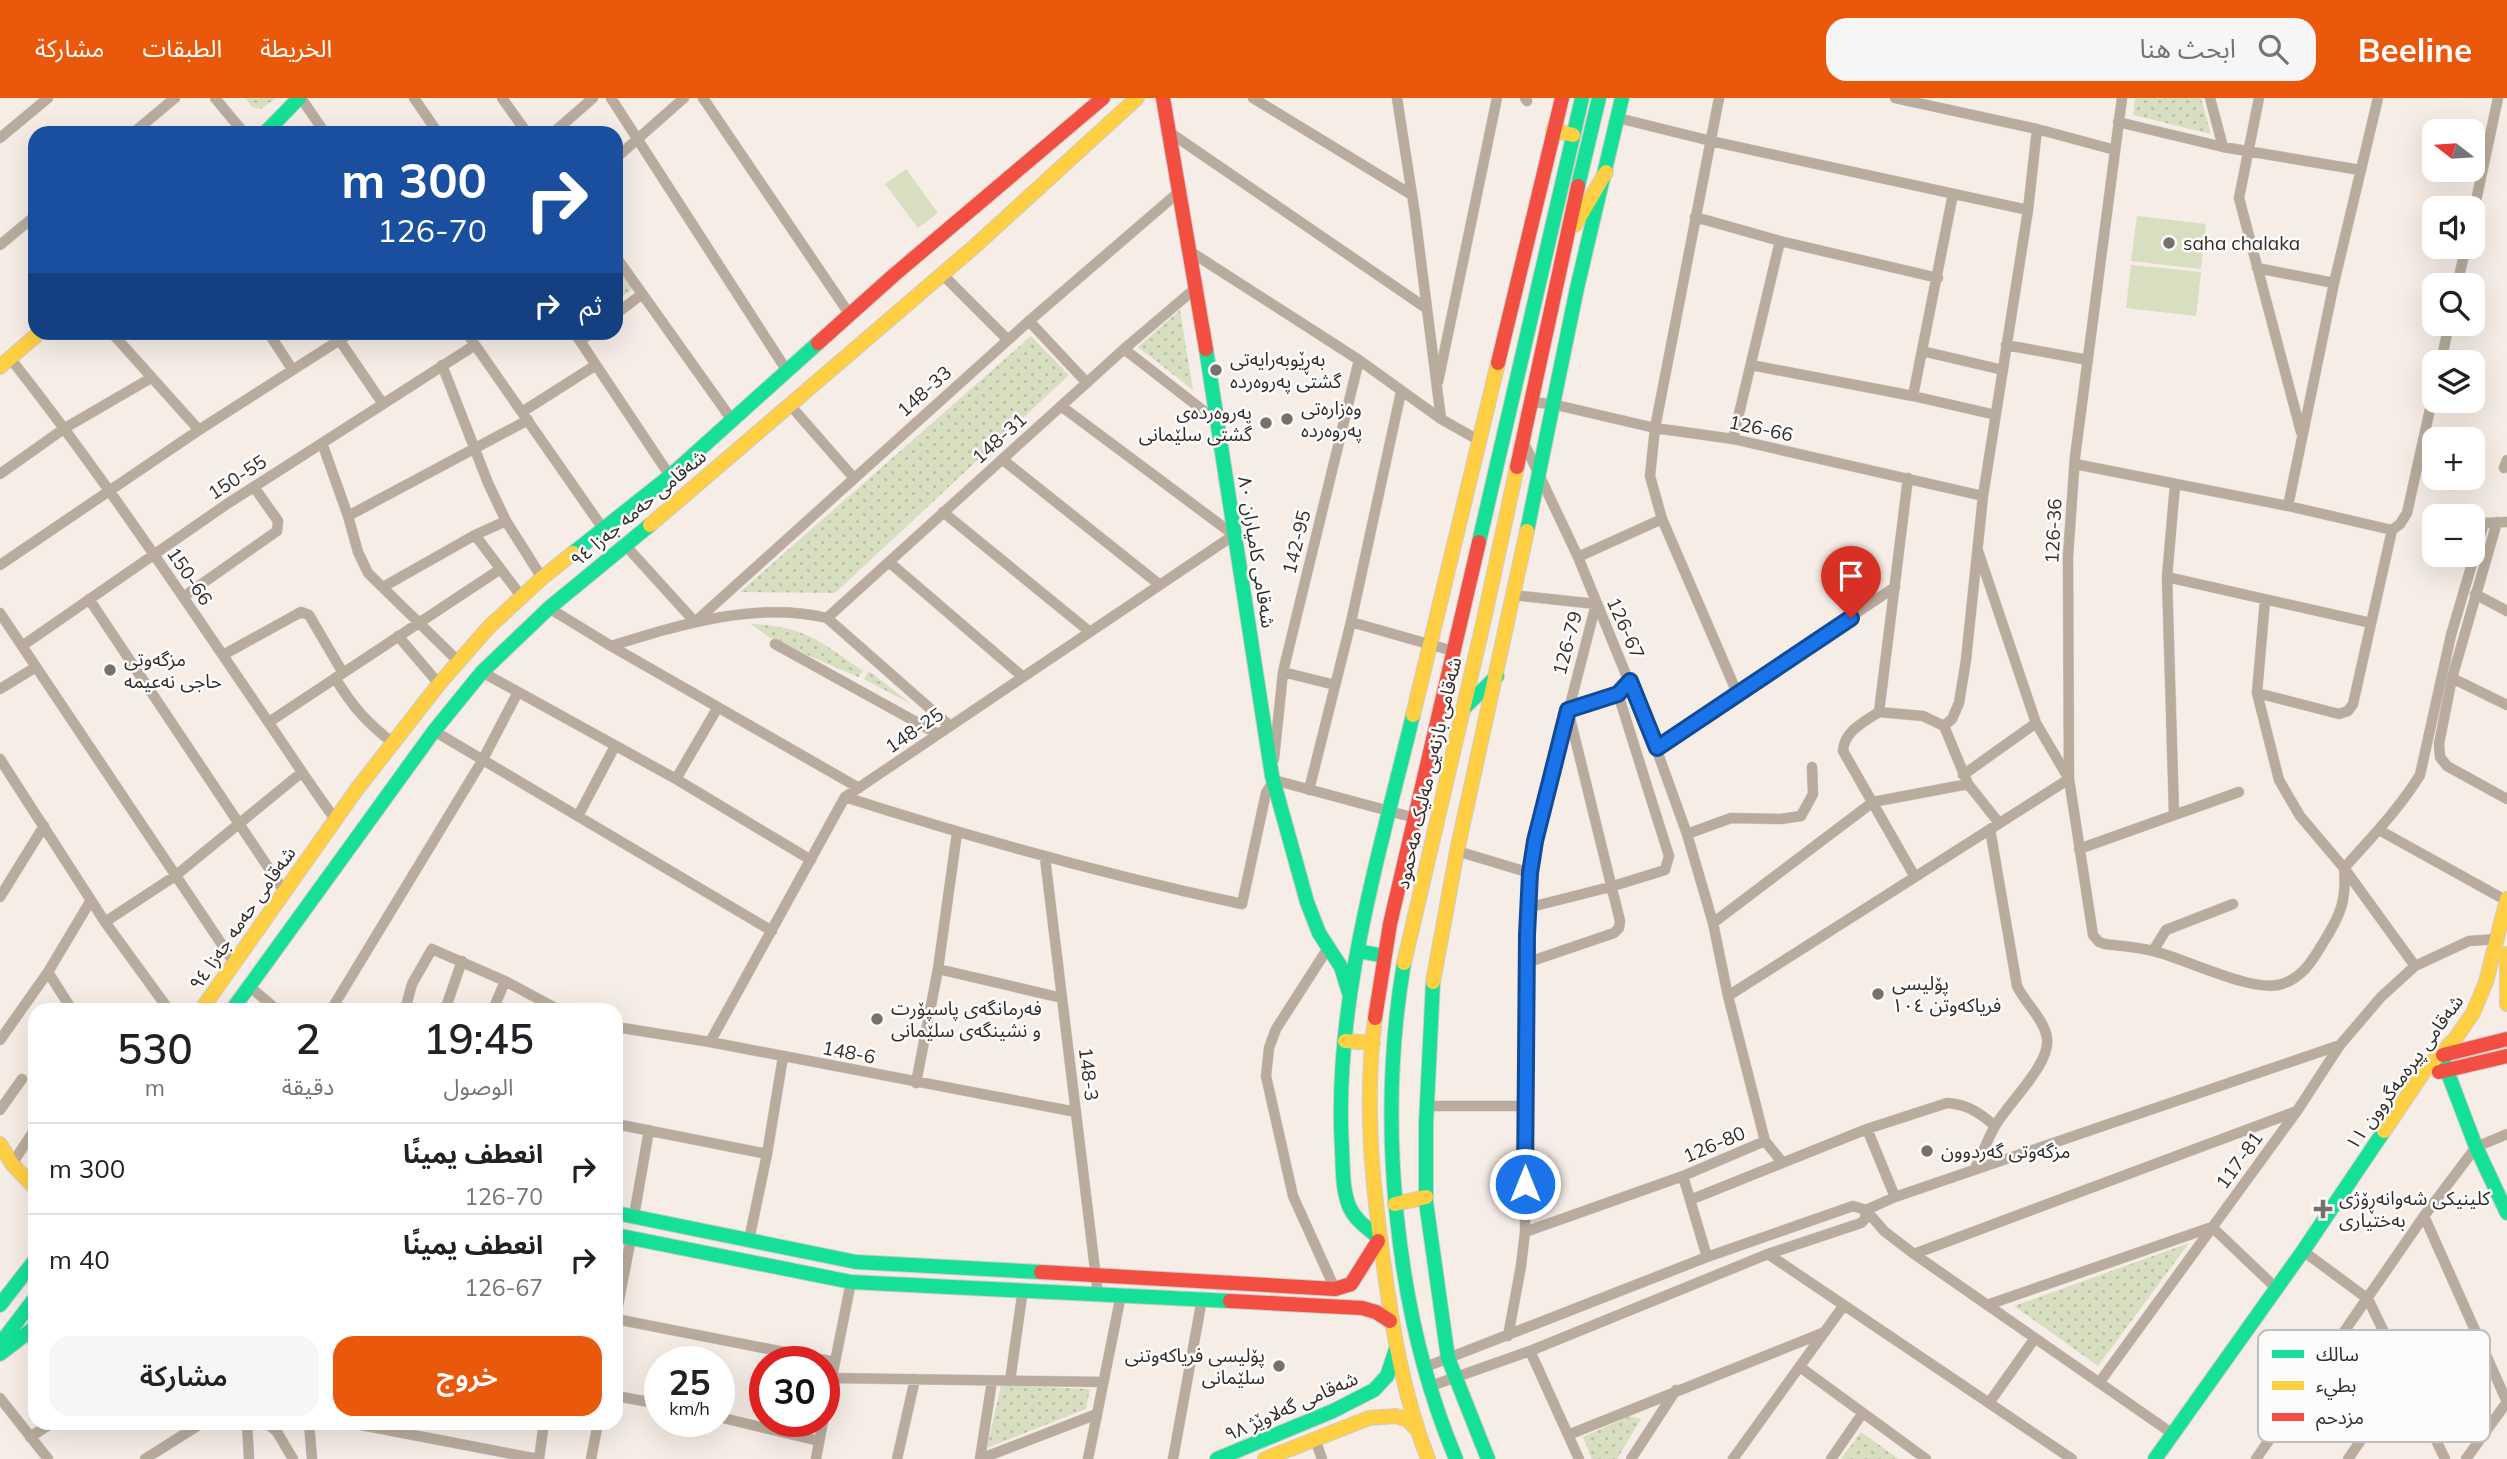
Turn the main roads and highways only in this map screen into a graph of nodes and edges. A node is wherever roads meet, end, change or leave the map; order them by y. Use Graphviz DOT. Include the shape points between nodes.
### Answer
graph roads {
  1 [pos="300,98"];
  2 [pos="1103,98"];
  3 [pos="1137,98"];
  4 [pos="1163,98"];
  5 [pos="1562,98"];
  6 [pos="1582,98"];
  7 [pos="1599,98"];
  8 [pos="1622,98"];
  9 [pos="272,126"];
  10 [pos="1553,130"];
  11 [pos="1573,135"];
  12 [pos="1606,172"];
  13 [pos="1564,243"];
  14 [pos="31,340"];
  15 [pos="5,363"];
  16 [pos="489,628"];
  17 [pos="506,647"];
  18 [pos="1497,676"];
  19 [pos="1464,708"];
  20 [pos="2507,901"];
  21 [pos="1406,950"];
  22 [pos="1358,951"];
  23 [pos="1385,951"];
  24 [pos="2507,954"];
  25 [pos="1380,977"];
  26 [pos="1400,981"];
  27 [pos="2507,999"];
  28 [pos="1350,1000"];
  29 [pos="206,1003"];
  30 [pos="236,1003"];
  31 [pos="2507,1039"];
  32 [pos="1345,1041"];
  33 [pos="1373,1043"];
  34 [pos="2441,1055"];
  35 [pos="2507,1056"];
  36 [pos="2446,1071"];
  37 [pos="2423,1073"];
  38 [pos="0,1144"];
  39 [pos="7,1164"];
  40 [pos="28,1182"];
  41 [pos="1426,1197"];
  42 [pos="1395,1204"];
  43 [pos="2507,1212"];
  44 [pos="623,1214"];
  45 [pos="623,1236"];
  46 [pos="1378,1239"];
  47 [pos="28,1269"];
  48 [pos="0,1305"];
  49 [pos="28,1307"];
  50 [pos="1390,1321"];
  51 [pos="28,1332"];
  52 [pos="0,1343"];
  53 [pos="1396,1348"];
  54 [pos="0,1354"];
  55 [pos="1417,1430"];
  56 [pos="1424,1456"];
  57 [pos="1217,1459"];
  58 [pos="1265,1459"];
  59 [pos="1456,1459"];
  60 [pos="1488,1459"];
  61 [pos="2155,1459"];
  1 -- 9 [label="main road"];
  2 -- 16 [label="main road, شەقامی حەمە جەزا ٩٤"];
  3 -- 17 [label="main road, شەقامی حەمە جەزا ٩٤" via="942,274"];
  4 -- 28 [label="main road, شەقامی کامیاران ٨٠" via="1273,778 1307,902 1345,977"];
  5 -- 10 [label="main road"];
  6 -- 11 [label="main road, شەقامی بازنەیی مەلیک مەحمود"];
  7 -- 13 [label="main road, شەقامی بازنەیی مەلیک مەحمود"];
  8 -- 12 [label="main road"];
  10 -- 11 [label="main road"];
  10 -- 22 [label="main road"];
  11 -- 23 [label="main road, شەقامی بازنەیی مەلیک مەحمود"];
  12 -- 13 [label="main road"];
  12 -- 18 [label="main road" via="1577,288"];
  13 -- 19 [label="main road, شەقامی بازنەیی مەلیک مەحمود"];
  14 -- 15 [label="main road"];
  16 -- 17 [label="main road"];
  16 -- 29 [label="main road, شەقامی حەمە جەزا ٩٤" via="439,684 335,819"];
  17 -- 30 [label="main road, شەقامی حەمە جەزا ٩٤" via="434,731"];
  18 -- 19 [label="main road"];
  18 -- 41 [label="main road" via="1434,974"];
  19 -- 21 [label="main road, شەقامی بازنەیی مەلیک مەحمود"];
  20 -- 34 [label="main road, شەقامی پیرەمەگروون ١١" via="2474,1012"];
  21 -- 23 [label="main road"];
  21 -- 26 [label="main road, شەقامی بازنەیی مەلیک مەحمود"];
  22 -- 23 [label="main road"];
  22 -- 28 [label="main road"];
  23 -- 25 [label="main road, شەقامی بازنەیی مەلیک مەحمود"];
  24 -- 27 [label="main road"];
  25 -- 26 [label="main road"];
  25 -- 33 [label="main road, شەقامی بازنەیی مەلیک مەحمود"];
  26 -- 42 [label="main road, شەقامی بازنەیی مەلیک مەحمود" via="1390,1094"];
  28 -- 32 [label="main road"];
  31 -- 34 [label="main road"];
  32 -- 33 [label="main road"];
  32 -- 46 [label="main road" via="1339,1105 1344,1189 1350,1208"];
  33 -- 46 [label="main road, شەقامی بازنەیی مەلیک مەحمود" via="1369,1134"];
  34 -- 36 [label="main road"];
  34 -- 37 [label="main road, شەقامی پیرەمەگروون ١١"];
  35 -- 36 [label="main road"];
  36 -- 37 [label="main road"];
  36 -- 43 [label="main road"];
  37 -- 61 [label="main road, شەقامی پیرەمەگروون ١١"];
  38 -- 39 [label="main road"];
  39 -- 40 [label="main road"];
  41 -- 42 [label="main road"];
  41 -- 60 [label="main road" via="1448,1358"];
  42 -- 59 [label="main road, شەقامی بازنەیی مەلیک مەحمود" via="1423,1368"];
  44 -- 46 [label="main road" via="856,1262 1335,1289 1351,1284"];
  45 -- 50 [label="main road" via="851,1282 1362,1308"];
  46 -- 50 [label="main road, شەقامی بازنەیی مەلیک مەحمود"];
  47 -- 48 [label="main road"];
  49 -- 52 [label="main road"];
  50 -- 53 [label="main road, شەقامی بازنەیی مەلیک مەحمود"];
  51 -- 54 [label="main road"];
  53 -- 55 [label="main road, شەقامی بازنەیی مەلیک مەحمود"];
  53 -- 57 [label="main road, شەقامی گەلاوێژ ٩٨" via="1387,1376 1374,1390"];
  55 -- 56 [label="main road, شەقامی بازنەیی مەلیک مەحمود"];
  55 -- 58 [label="main road, شەقامی گەلاوێژ ٩٨" via="1403,1418 1382,1416"];
}
